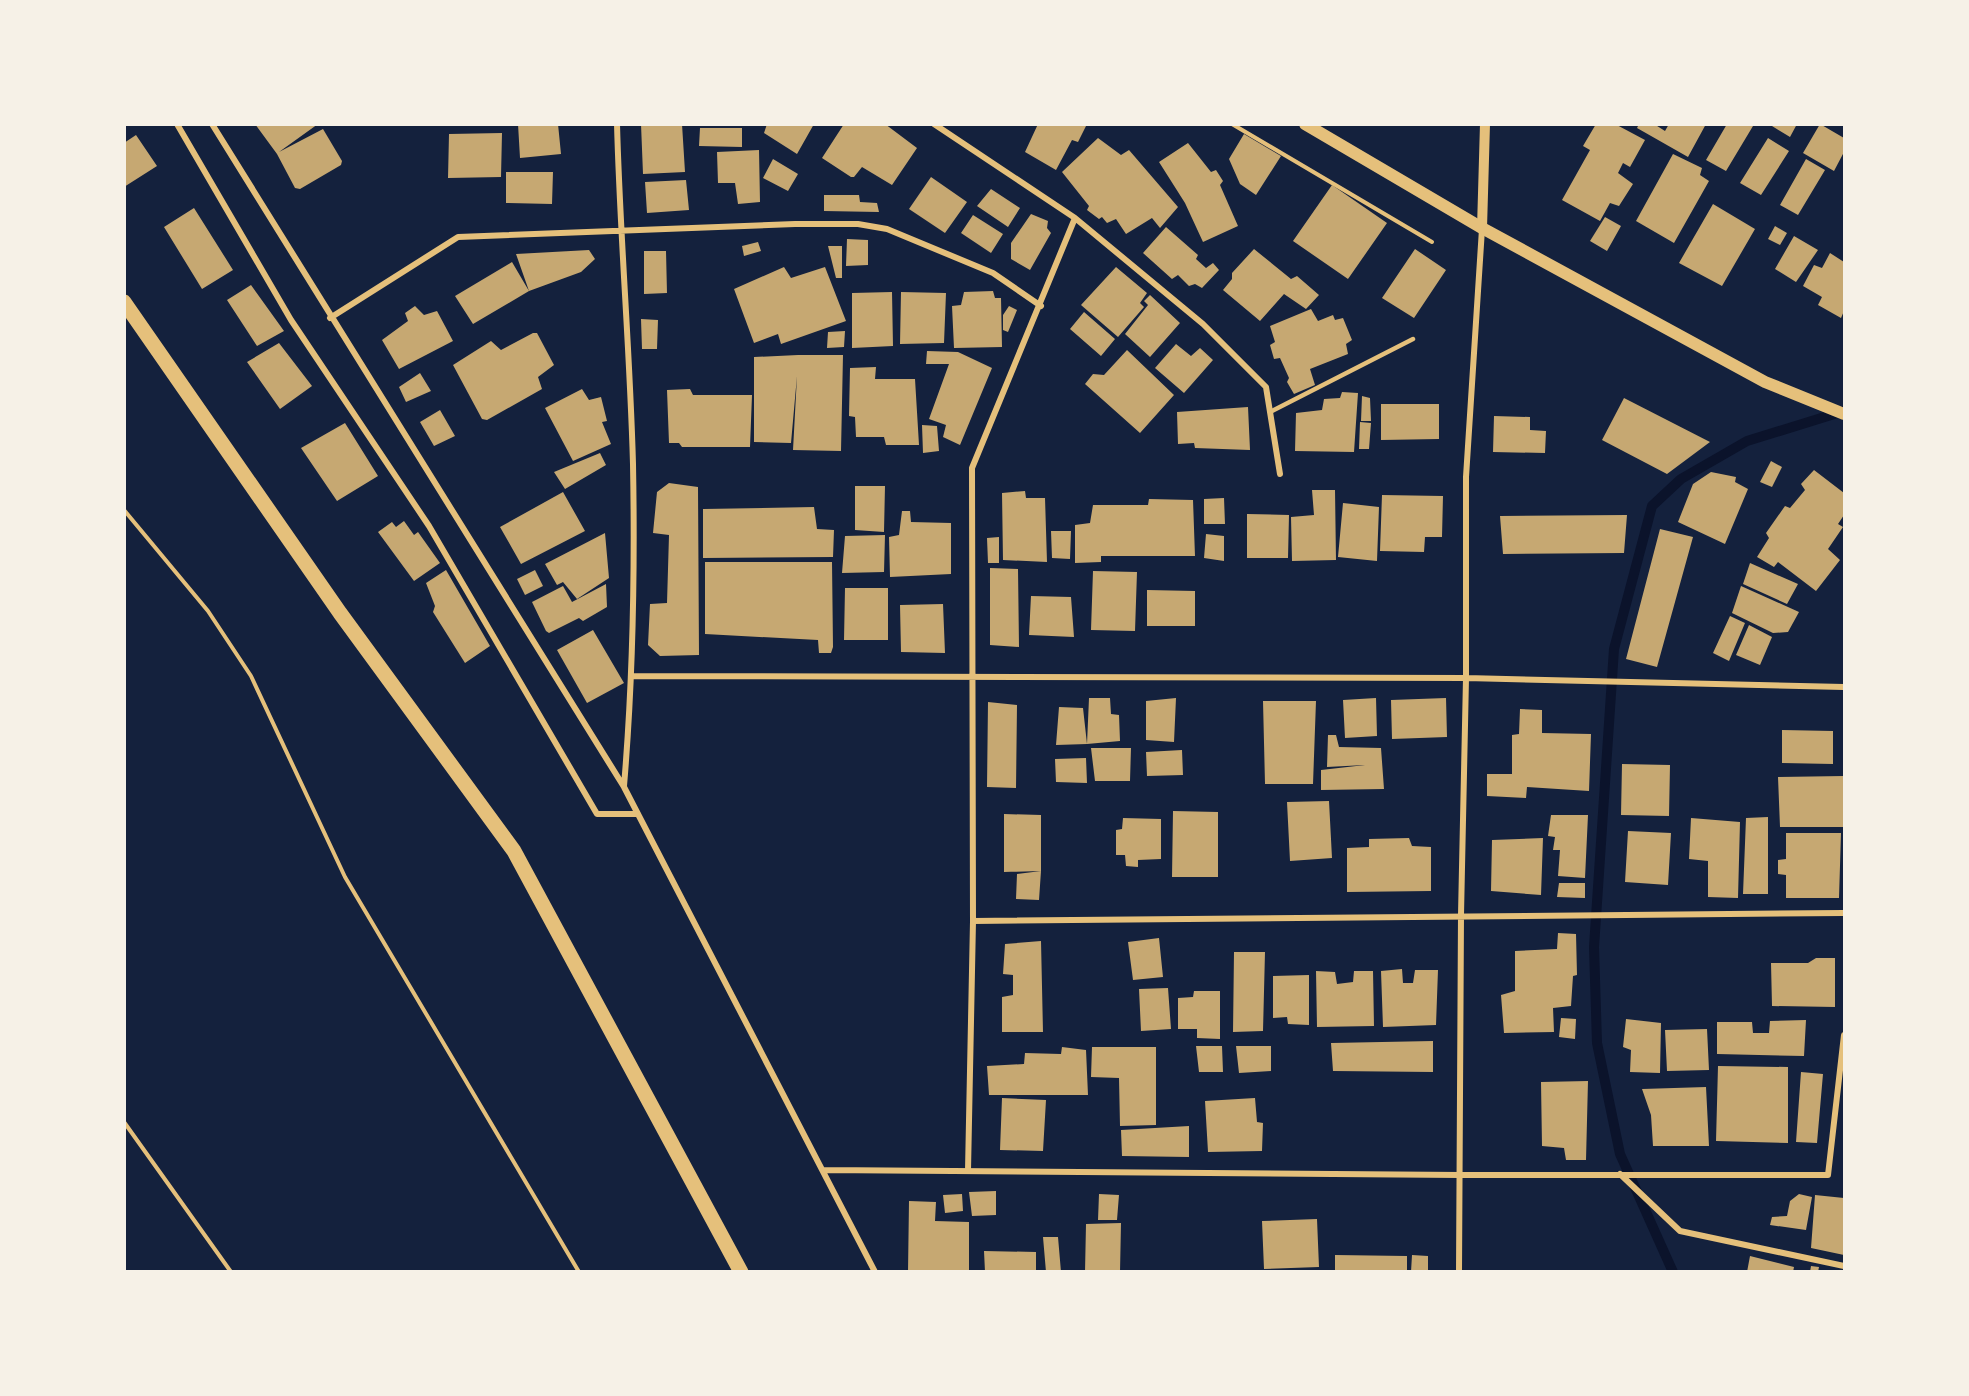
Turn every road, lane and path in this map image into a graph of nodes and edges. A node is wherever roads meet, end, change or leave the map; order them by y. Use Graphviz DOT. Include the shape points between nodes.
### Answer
graph roads {
  1 [pos="177,124"];
  2 [pos="212,124"];
  3 [pos="617,124"];
  4 [pos="934,124"];
  5 [pos="1232,124"];
  6 [pos="1305,124"];
  7 [pos="1485,124"];
  8 [pos="1075,218"];
  9 [pos="1482,228"];
  10 [pos="620,233"];
  11 [pos="1432,242"];
  12 [pos="124,303"];
  13 [pos="1041,306"];
  14 [pos="330,318"];
  15 [pos="1413,339"];
  16 [pos="1270,412"];
  17 [pos="1845,414"];
  18 [pos="1280,474"];
  19 [pos="124,510"];
  20 [pos="633,676"];
  21 [pos="972,678"];
  22 [pos="1466,678"];
  23 [pos="1845,687"];
  24 [pos="624,787"];
  25 [pos="638,814"];
  26 [pos="1845,913"];
  27 [pos="1461,915"];
  28 [pos="973,921"];
  29 [pos="1845,1035"];
  30 [pos="124,1122"];
  31 [pos="823,1170"];
  32 [pos="969,1171"];
  33 [pos="1620,1173"];
  34 [pos="1460,1175"];
  35 [pos="1845,1266"];
  36 [pos="231,1272"];
  37 [pos="579,1272"];
  38 [pos="741,1272"];
  39 [pos="875,1272"];
  40 [pos="1458,1272"];
  1 -- 25 [label="street" via="291,320 429,526 597,814"];
  2 -- 14 [label="street"];
  3 -- 10 [label="street"];
  4 -- 8 [label="street"];
  5 -- 11 [label="path"];
  6 -- 9 [label="main road"];
  7 -- 9 [label="street"];
  8 -- 13 [label="street"];
  8 -- 16 [label="street" via="1203,324 1266,387"];
  9 -- 17 [label="main road" via="1765,381"];
  9 -- 22 [label="street" via="1466,477"];
  10 -- 13 [label="street" via="858,224 887,229 993,273"];
  10 -- 14 [label="street" via="458,237"];
  10 -- 20 [label="street" via="633,464"];
  12 -- 38 [label="main road" via="340,613 514,851"];
  13 -- 21 [label="street" via="972,468"];
  14 -- 24 [label="street"];
  15 -- 16 [label="lane"];
  16 -- 18 [label="street"];
  19 -- 37 [label="path" via="208,611 251,676 345,877"];
  20 -- 21 [label="street"];
  20 -- 24 [label="street"];
  21 -- 22 [label="street"];
  21 -- 28 [label="street"];
  22 -- 23 [label="street"];
  22 -- 27 [label="street"];
  24 -- 25 [label="street"];
  25 -- 31 [label="street"];
  26 -- 27 [label="street"];
  27 -- 28 [label="street"];
  27 -- 34 [label="street"];
  28 -- 32 [label="street"];
  29 -- 33 [label="street" via="1828,1175"];
  30 -- 36 [label="path"];
  31 -- 32 [label="street"];
  31 -- 39 [label="street"];
  32 -- 34 [label="street"];
  33 -- 34 [label="street"];
  33 -- 35 [label="street" via="1680,1231"];
  34 -- 40 [label="street"];
}
